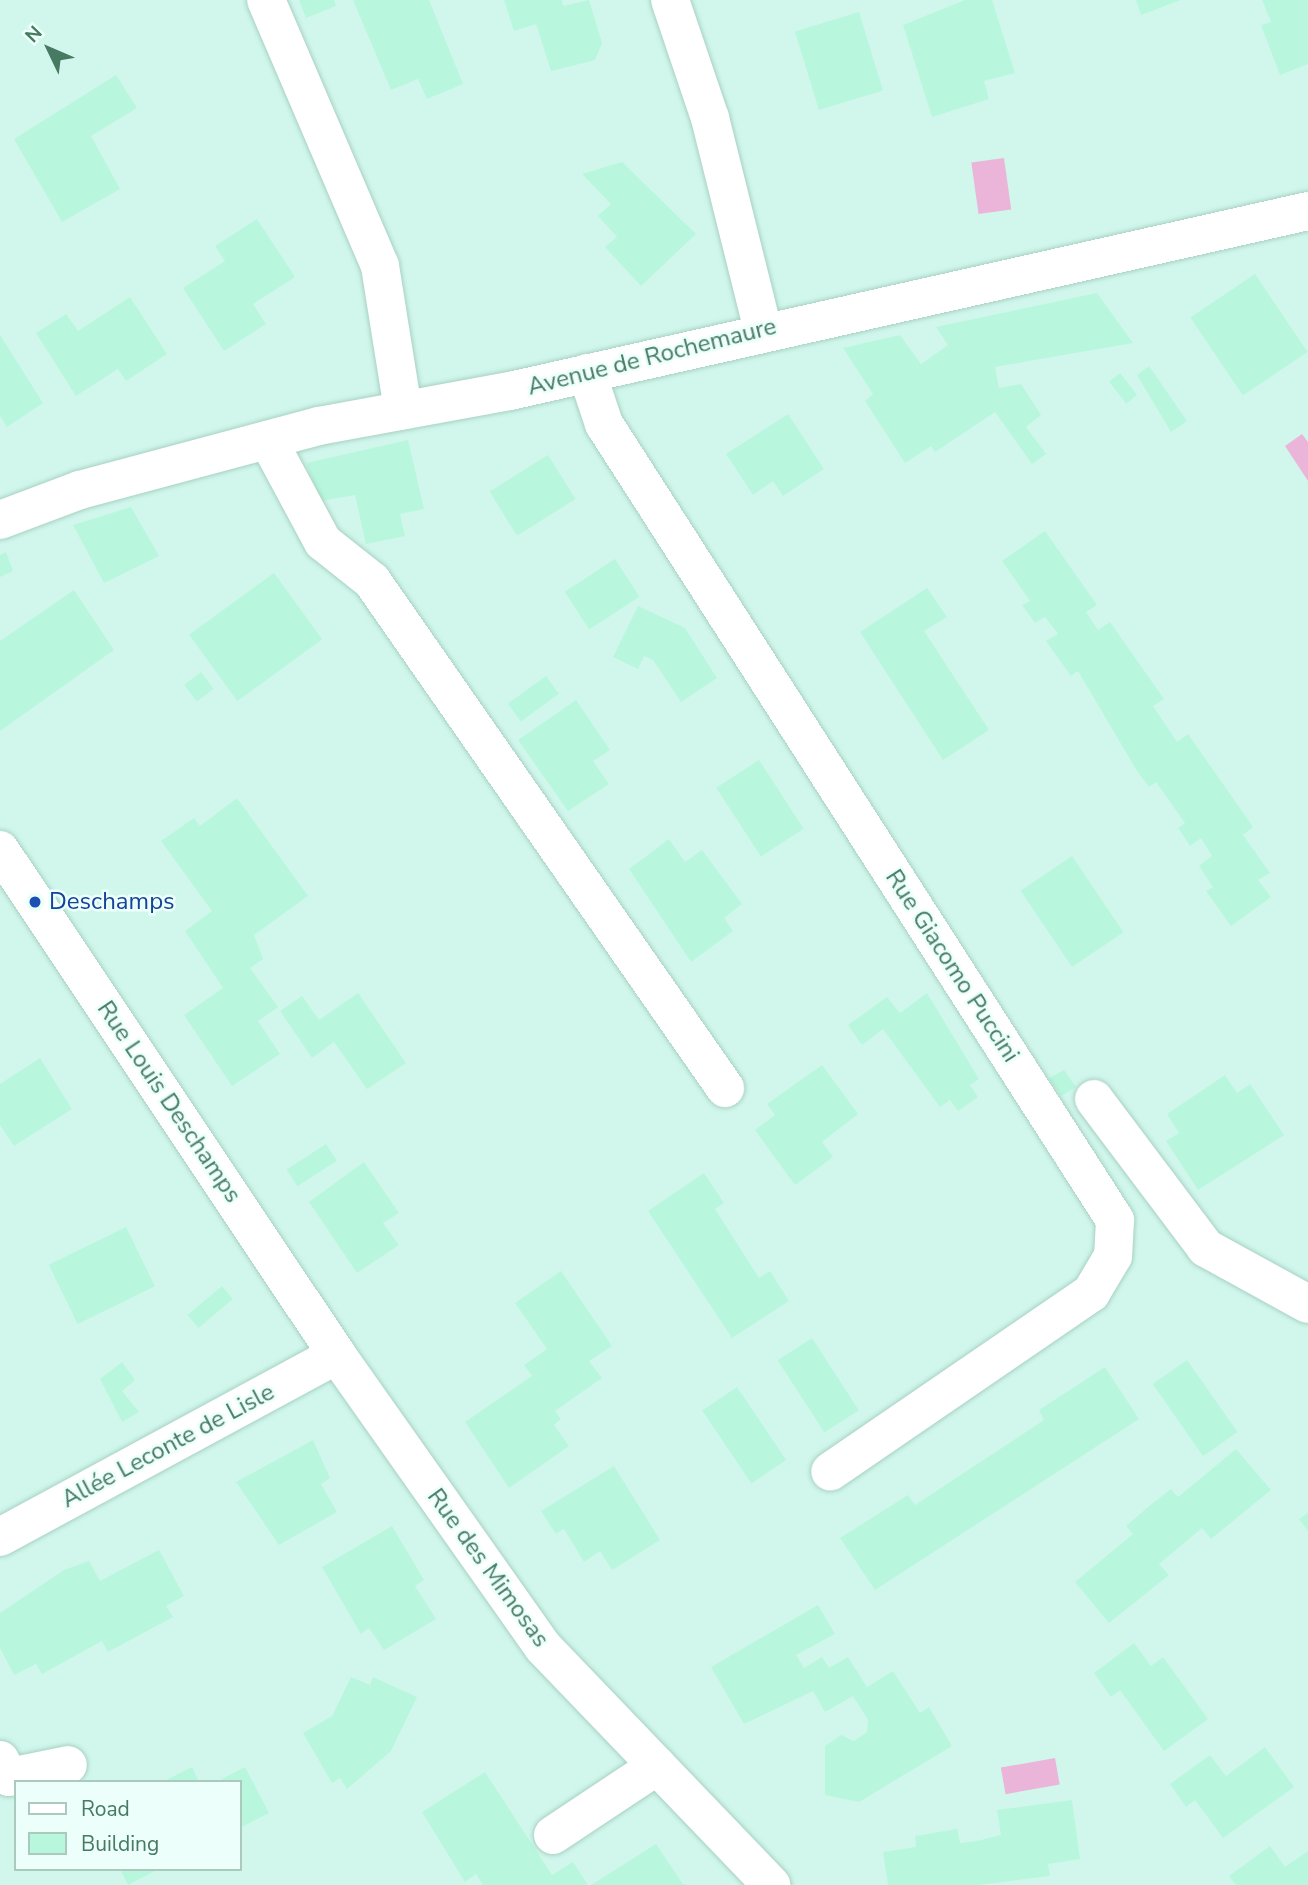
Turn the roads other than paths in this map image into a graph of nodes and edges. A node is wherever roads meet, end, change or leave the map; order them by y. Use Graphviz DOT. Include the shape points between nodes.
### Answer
graph roads {
  1 [pos="266,0"];
  2 [pos="670,0"];
  3 [pos="1308,211"];
  4 [pos="763,330"];
  5 [pos="587,373"];
  6 [pos="403,410"];
  7 [pos="268,440"];
  8 [pos="6,513"];
  9 [pos="0,850"];
  10 [pos="725,1088"];
  11 [pos="1094,1099"];
  12 [pos="1308,1304"];
  13 [pos="337,1355"];
  14 [pos="830,1472"];
  15 [pos="0,1537"];
  16 [pos="0,1760"];
  17 [pos="68,1765"];
  18 [pos="657,1766"];
  19 [pos="553,1835"];
  20 [pos="771,1885"];
  1 -- 6 [label="street" via="380,266"];
  2 -- 4 [label="street" via="710,118"];
  3 -- 4 [label="street, Avenue de Rochemaure"];
  4 -- 5 [label="street, Avenue de Rochemaure"];
  5 -- 6 [label="street, Avenue de Rochemaure"];
  5 -- 14 [label="street, Rue Giacomo Puccini" via="604,424 1115,1220 1113,1256 1091,1293"];
  6 -- 7 [label="street, Avenue de Rochemaure"];
  7 -- 8 [label="street, Avenue de Rochemaure"];
  7 -- 10 [label="street" via="323,542 372,581"];
  9 -- 13 [label="street, Rue Louis Deschamps"];
  11 -- 12 [label="street" via="1206,1248"];
  13 -- 15 [label="street, Allée Leconte de Lisle"];
  13 -- 18 [label="street, Rue des Mimosas" via="543,1647"];
  16 -- 17 [label="street" via="9,1777"];
  18 -- 19 [label="street"];
  18 -- 20 [label="street, Rue des Mimosas"];
}
